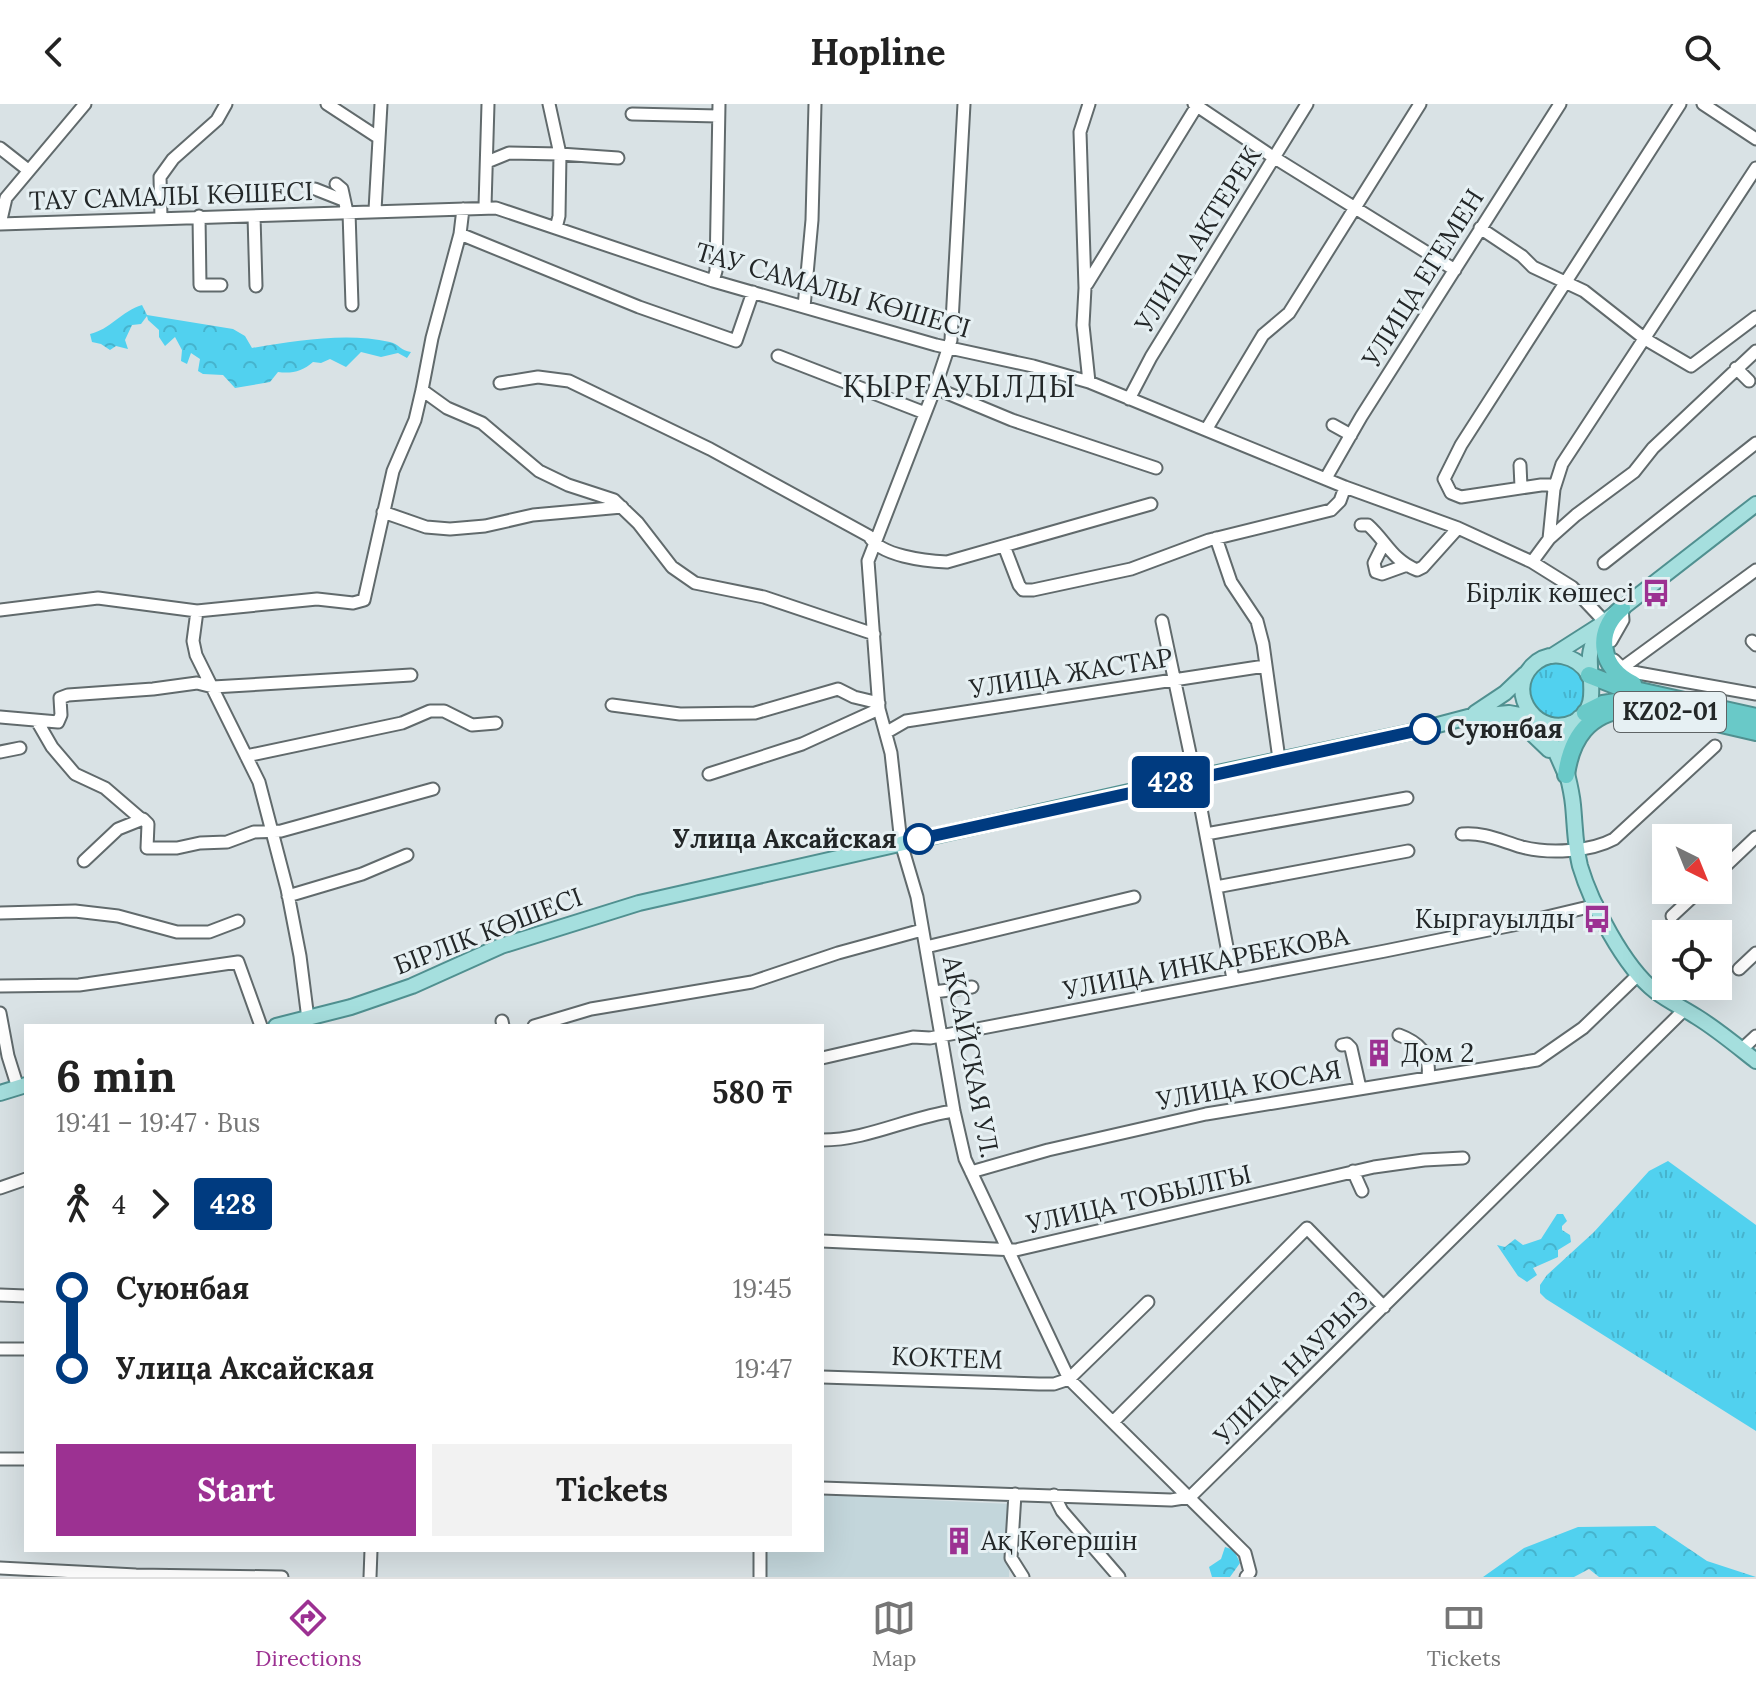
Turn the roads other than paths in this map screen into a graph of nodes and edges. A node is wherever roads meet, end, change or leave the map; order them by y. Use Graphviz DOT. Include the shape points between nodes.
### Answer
graph roads {
  1 [pos="226,104"];
  2 [pos="327,104"];
  3 [pos="381,104"];
  4 [pos="488,104"];
  5 [pos="549,104"];
  6 [pos="815,104"];
  7 [pos="964,104"];
  8 [pos="1307,104"];
  9 [pos="1420,104"];
  10 [pos="1560,104"];
  11 [pos="1680,104"];
  12 [pos="1703,104"];
  13 [pos="83,105"];
  14 [pos="1196,105"];
  15 [pos="1084,106"];
  16 [pos="718,110"];
  17 [pos="632,114"];
  18 [pos="379,138"];
  19 [pos="1756,139"];
  20 [pos="0,148"];
  21 [pos="560,154"];
  22 [pos="1274,157"];
  23 [pos="618,158"];
  24 [pos="487,162"];
  25 [pos="1756,168"];
  26 [pos="28,170"];
  27 [pos="336,184"];
  28 [pos="315,189"];
  29 [pos="485,206"];
  30 [pos="346,208"];
  31 [pos="1356,208"];
  32 [pos="463,209"];
  33 [pos="375,210"];
  34 [pos="199,216"];
  35 [pos="254,216"];
  36 [pos="161,218"];
  37 [pos="0,224"];
  38 [pos="556,228"];
  39 [pos="1480,228"];
  40 [pos="460,234"];
  41 [pos="1455,270"];
  42 [pos="713,281"];
  43 [pos="1568,283"];
  44 [pos="221,285"];
  45 [pos="256,286"];
  46 [pos="1085,288"];
  47 [pos="753,292"];
  48 [pos="352,305"];
  49 [pos="804,307"];
  50 [pos="1756,317"];
  51 [pos="1645,339"];
  52 [pos="949,347"];
  53 [pos="1756,351"];
  54 [pos="778,356"];
  55 [pos="1736,368"];
  56 [pos="1749,381"];
  57 [pos="1089,382"];
  58 [pos="500,383"];
  59 [pos="935,388"];
  60 [pos="422,390"];
  61 [pos="1129,399"];
  62 [pos="925,413"];
  63 [pos="1333,425"];
  64 [pos="1206,430"];
  65 [pos="1351,435"];
  66 [pos="1756,443"];
  67 [pos="1520,465"];
  68 [pos="1156,468"];
  69 [pos="1326,478"];
  70 [pos="1345,487"];
  71 [pos="1521,487"];
  72 [pos="1554,489"];
  73 [pos="1151,504"];
  74 [pos="1756,504"];
  75 [pos="622,507"];
  76 [pos="383,512"];
  77 [pos="1361,525"];
  78 [pos="1458,528"];
  79 [pos="1216,538"];
  80 [pos="1549,539"];
  81 [pos="873,544"];
  82 [pos="1383,545"];
  83 [pos="1004,546"];
  84 [pos="1532,562"];
  85 [pos="1604,563"];
  86 [pos="1407,565"];
  87 [pos="1756,570"];
  88 [pos="1622,608"];
  89 [pos="0,610"];
  90 [pos="197,611"];
  91 [pos="1162,621"];
  92 [pos="1598,626"];
  93 [pos="874,634"];
  94 [pos="1552,656"];
  95 [pos="1265,666"];
  96 [pos="1622,668"];
  97 [pos="1529,670"];
  98 [pos="411,675"];
  99 [pos="1589,675"];
  100 [pos="1174,679"];
  101 [pos="213,687"];
  102 [pos="1645,691"];
  103 [pos="1756,694"];
  104 [pos="612,705"];
  105 [pos="879,706"];
  106 [pos="1661,710"];
  107 [pos="1582,715"];
  108 [pos="0,717"];
  109 [pos="1468,717"];
  110 [pos="1756,717"];
  111 [pos="1536,718"];
  112 [pos="37,721"];
  113 [pos="496,723"];
  114 [pos="887,732"];
  115 [pos="1756,732"];
  116 [pos="1715,746"];
  117 [pos="20,748"];
  118 [pos="0,752"];
  119 [pos="246,756"];
  120 [pos="1279,759"];
  121 [pos="709,774"];
  122 [pos="1566,775"];
  123 [pos="1195,777"];
  124 [pos="433,789"];
  125 [pos="1407,798"];
  126 [pos="141,819"];
  127 [pos="271,832"];
  128 [pos="1206,834"];
  129 [pos="1462,834"];
  130 [pos="1756,837"];
  131 [pos="901,843"];
  132 [pos="1577,849"];
  133 [pos="1408,851"];
  134 [pos="407,855"];
  135 [pos="1732,860"];
  136 [pos="84,861"];
  137 [pos="1216,887"];
  138 [pos="288,896"];
  139 [pos="1134,897"];
  140 [pos="1685,904"];
  141 [pos="1597,905"];
  142 [pos="0,913"];
  143 [pos="1672,916"];
  144 [pos="238,921"];
  145 [pos="922,930"];
  146 [pos="926,947"];
  147 [pos="1756,953"];
  148 [pos="1739,969"];
  149 [pos="1638,975"];
  150 [pos="1233,979"];
  151 [pos="0,986"];
  152 [pos="972,987"];
  153 [pos="934,992"];
  154 [pos="1684,1010"];
  155 [pos="0,1013"];
  156 [pos="308,1019"];
  157 [pos="260,1024"];
  158 [pos="285,1024"];
  159 [pos="541,1024"];
  160 [pos="940,1035"];
  161 [pos="1399,1035"];
  162 [pos="1756,1036"];
  163 [pos="1342,1045"];
  164 [pos="1741,1050"];
  165 [pos="824,1058"];
  166 [pos="1756,1061"];
  167 [pos="1428,1076"];
  168 [pos="1382,1077"];
  169 [pos="22,1087"];
  170 [pos="1361,1088"];
  171 [pos="0,1093"];
  172 [pos="954,1111"];
  173 [pos="824,1140"];
  174 [pos="1463,1158"];
  175 [pos="1353,1171"];
  176 [pos="971,1172"];
  177 [pos="24,1180"];
  178 [pos="0,1188"];
  179 [pos="1362,1191"];
  180 [pos="996,1223"];
  181 [pos="824,1241"];
  182 [pos="990,1248"];
  183 [pos="1009,1250"];
  184 [pos="0,1295"];
  185 [pos="24,1296"];
  186 [pos="1148,1302"];
  187 [pos="1384,1307"];
  188 [pos="0,1349"];
  189 [pos="24,1349"];
  190 [pos="824,1377"];
  191 [pos="1069,1379"];
  192 [pos="1113,1422"];
  193 [pos="0,1459"];
  194 [pos="24,1459"];
  195 [pos="824,1488"];
  196 [pos="1015,1494"];
  197 [pos="1054,1495"];
  198 [pos="1190,1497"];
  199 [pos="371,1552"];
  200 [pos="760,1552"];
  201 [pos="0,1568"];
  202 [pos="282,1577"];
  203 [pos="370,1577"];
  204 [pos="760,1577"];
  205 [pos="1022,1577"];
  206 [pos="1119,1577"];
  207 [pos="1246,1577"];
  1 -- 36 [label="street" via="217,120 160,177"];
  2 -- 18 [label="street"];
  3 -- 18 [label="street"];
  4 -- 24 [label="street"];
  5 -- 21 [label="street"];
  6 -- 49 [label="street"];
  7 -- 52 [label="street, АКСАЙСКАЯ УЛ."];
  8 -- 22 [label="street, УЛИЦА АКТЕРЕК"];
  9 -- 31 [label="street"];
  10 -- 39 [label="street, УЛИЦА ЕГЕМЕН"];
  11 -- 43 [label="street"];
  12 -- 19 [label="street"];
  13 -- 26 [label="street"];
  14 -- 22 [label="street"];
  14 -- 46 [label="street"];
  15 -- 46 [label="street" via="1080,132"];
  16 -- 17 [label="street"];
  16 -- 42 [label="street"];
  18 -- 33 [label="street"];
  20 -- 26 [label="street"];
  21 -- 23 [label="street"];
  21 -- 24 [label="street" via="509,153"];
  21 -- 38 [label="street"];
  22 -- 31 [label="street"];
  22 -- 61 [label="street, УЛИЦА АКТЕРЕК"];
  24 -- 29 [label="street"];
  25 -- 51 [label="street"];
  26 -- 37 [label="street" via="6,198"];
  27 -- 30 [label="street"];
  28 -- 30 [label="street"];
  29 -- 32 [label="street, ТАУ САМАЛЫ КӨШЕСІ"];
  29 -- 38 [label="street, ТАУ САМАЛЫ КӨШЕСІ"];
  30 -- 33 [label="street, ТАУ САМАЛЫ КӨШЕСІ"];
  30 -- 35 [label="street, ТАУ САМАЛЫ КӨШЕСІ"];
  30 -- 48 [label="street"];
  31 -- 41 [label="street"];
  31 -- 64 [label="street" via="1289,313 1263,335"];
  32 -- 33 [label="street, ТАУ САМАЛЫ КӨШЕСІ"];
  32 -- 40 [label="street"];
  34 -- 35 [label="street, ТАУ САМАЛЫ КӨШЕСІ"];
  34 -- 36 [label="street, ТАУ САМАЛЫ КӨШЕСІ"];
  34 -- 44 [label="street" via="200,285"];
  35 -- 45 [label="street"];
  36 -- 37 [label="street, ТАУ САМАЛЫ КӨШЕСІ"];
  38 -- 42 [label="street, ТАУ САМАЛЫ КӨШЕСІ"];
  39 -- 41 [label="street, УЛИЦА ЕГЕМЕН"];
  39 -- 43 [label="street" via="1533,267"];
  40 -- 47 [label="street" via="736,341"];
  40 -- 60 [label="street"];
  41 -- 65 [label="street, УЛИЦА ЕГЕМЕН"];
  42 -- 47 [label="street, ТАУ САМАЛЫ КӨШЕСІ"];
  43 -- 51 [label="street"];
  43 -- 71 [label="street" via="1444,479 1461,497"];
  46 -- 57 [label="street"];
  47 -- 49 [label="street, ТАУ САМАЛЫ КӨШЕСІ"];
  49 -- 52 [label="street, ТАУ САМАЛЫ КӨШЕСІ"];
  50 -- 51 [label="street" via="1691,366"];
  51 -- 72 [label="street" via="1562,464"];
  52 -- 57 [label="street, ТАУ САМАЛЫ КӨШЕСІ"];
  52 -- 59 [label="street, АКСАЙСКАЯ УЛ."];
  53 -- 55 [label="street"];
  54 -- 62 [label="street"];
  55 -- 56 [label="street"];
  55 -- 80 [label="street" via="1634,472"];
  57 -- 61 [label="street, ТАУ САМАЛЫ КӨШЕСІ"];
  58 -- 81 [label="street" via="538,377 569,381 710,449 869,536"];
  59 -- 62 [label="street, АКСАЙСКАЯ УЛ."];
  59 -- 68 [label="street"];
  60 -- 75 [label="street" via="482,423 539,471"];
  60 -- 76 [label="street"];
  61 -- 64 [label="street, ТАУ САМАЛЫ КӨШЕСІ"];
  62 -- 81 [label="street, АКСАЙСКАЯ УЛ."];
  63 -- 65 [label="street"];
  64 -- 69 [label="street, ТАУ САМАЛЫ КӨШЕСІ"];
  65 -- 69 [label="street, УЛИЦА ЕГЕМЕН"];
  66 -- 85 [label="street"];
  67 -- 71 [label="street"];
  69 -- 70 [label="street, ТАУ САМАЛЫ КӨШЕСІ"];
  70 -- 78 [label="street, ТАУ САМАЛЫ КӨШЕСІ"];
  70 -- 79 [label="street" via="1331,510"];
  71 -- 72 [label="street"];
  72 -- 80 [label="street"];
  73 -- 83 [label="street"];
  74 -- 88 [label="main road"];
  75 -- 76 [label="street" via="450,529"];
  75 -- 93 [label="street" via="672,567 695,583 764,597"];
  76 -- 90 [label="street" via="364,600 317,599"];
  77 -- 82 [label="street" via="1374,530"];
  78 -- 84 [label="street, ТАУ САМАЛЫ КӨШЕСІ"];
  78 -- 86 [label="street" via="1423,567"];
  79 -- 83 [label="street" via="1131,569 1023,590"];
  79 -- 95 [label="street" via="1231,582 1257,621"];
  80 -- 84 [label="street"];
  81 -- 83 [label="street" via="920,561 947,562"];
  81 -- 93 [label="street, АКСАЙСКАЯ УЛ." via="868,561"];
  82 -- 86 [label="street"];
  82 -- 86 [label="street" via="1374,563 1376,572"];
  84 -- 92 [label="street, ТАУ САМАЛЫ КӨШЕСІ" via="1572,587"];
  87 -- 96 [label="street"];
  88 -- 92 [label="main road"];
  88 -- 96 [label="street" via="1623,620 1609,652"];
  88 -- 102 [label="highway" via="1606,629 1605,654 1619,677"];
  89 -- 90 [label="street" via="98,598"];
  90 -- 101 [label="street" via="194,647"];
  91 -- 100 [label="street"];
  92 -- 94 [label="main road"];
  92 -- 99 [label="main road"];
  93 -- 105 [label="street, АКСАЙСКАЯ УЛ."];
  94 -- 97 [label="main road"];
  94 -- 99 [label="main road" via="1578,662"];
  95 -- 100 [label="street, УЛИЦА ЖАСТАР"];
  95 -- 120 [label="street"];
  96 -- 103 [label="street"];
  97 -- 109 [label="main road"];
  97 -- 111 [label="main road" via="1522,694"];
  98 -- 101 [label="street"];
  99 -- 102 [label="highway, KZ02-01"];
  99 -- 107 [label="main road" via="1592,695"];
  100 -- 114 [label="street, УЛИЦА ЖАСТАР" via="906,721"];
  100 -- 123 [label="street"];
  101 -- 112 [label="street" via="197,683 68,695 60,698 58,722"];
  101 -- 119 [label="street"];
  102 -- 110 [label="highway, KZ02-01"];
  104 -- 105 [label="street" via="680,714 755,713 838,689"];
  105 -- 114 [label="street, АКСАЙСКАЯ УЛ."];
  105 -- 121 [label="street" via="802,744"];
  106 -- 107 [label="highway, KZ02-01" via="1622,701"];
  106 -- 115 [label="highway, KZ02-01"];
  106 -- 122 [label="highway" via="1619,710 1600,717 1572,746"];
  107 -- 111 [label="main road" via="1556,726"];
  107 -- 122 [label="main road" via="1564,745"];
  108 -- 112 [label="street"];
  109 -- 111 [label="main road" via="1509,713"];
  109 -- 120 [label="main road, БІРЛІК КӨШЕСІ"];
  109 -- 122 [label="main road" via="1528,730 1548,747"];
  111 -- 122 [label="main road"];
  112 -- 126 [label="street" via="75,774 105,788"];
  113 -- 119 [label="street" via="472,725 444,711 430,711 402,723"];
  114 -- 131 [label="street, АКСАЙСКАЯ УЛ."];
  116 -- 132 [label="street" via="1614,839 1599,848"];
  117 -- 118 [label="street"];
  119 -- 127 [label="street" via="259,782"];
  120 -- 123 [label="main road, БІРЛІК КӨШЕСІ"];
  122 -- 132 [label="main road"];
  123 -- 128 [label="street"];
  123 -- 131 [label="main road, БІРЛІК КӨШЕСІ"];
  124 -- 127 [label="street"];
  125 -- 128 [label="street"];
  126 -- 127 [label="street" via="148,824 147,848 227,842"];
  126 -- 136 [label="street" via="118,829"];
  127 -- 138 [label="street"];
  128 -- 137 [label="street"];
  129 -- 132 [label="street" via="1478,832 1525,848"];
  130 -- 135 [label="street"];
  131 -- 145 [label="street, АКСАЙСКАЯ УЛ."];
  131 -- 156 [label="main road, БІРЛІК КӨШЕСІ" via="581,919 501,946 412,986"];
  132 -- 141 [label="main road"];
  133 -- 137 [label="street"];
  134 -- 138 [label="street"];
  137 -- 150 [label="street"];
  138 -- 156 [label="street"];
  139 -- 146 [label="street"];
  140 -- 143 [label="street"];
  141 -- 149 [label="main road"];
  141 -- 150 [label="street, УЛИЦА ИНКАРБЕКОВА"];
  142 -- 144 [label="street" via="75,911 177,932 209,932"];
  145 -- 146 [label="street, АКСАЙСКАЯ УЛ."];
  145 -- 159 [label="street" via="752,982 591,1009"];
  146 -- 153 [label="street, АКСАЙСКАЯ УЛ."];
  147 -- 148 [label="street"];
  149 -- 154 [label="main road"];
  149 -- 167 [label="street, УЛИЦА КОСАЯ" via="1583,1028 1537,1060"];
  150 -- 160 [label="street, УЛИЦА ИНКАРБЕКОВА"];
  151 -- 157 [label="street" via="79,985 238,962"];
  152 -- 153 [label="street"];
  153 -- 160 [label="street, АКСАЙСКАЯ УЛ."];
  154 -- 164 [label="main road"];
  154 -- 187 [label="street, УЛИЦА НАУРЫЗ"];
  155 -- 169 [label="street" via="8,1056"];
  156 -- 158 [label="main road, БІРЛІК КӨШЕСІ"];
  160 -- 165 [label="street, УЛИЦА ИНКАРБЕКОВА"];
  160 -- 172 [label="street, АКСАЙСКАЯ УЛ."];
  161 -- 167 [label="street" via="1425,1052"];
  162 -- 164 [label="street"];
  163 -- 170 [label="street" via="1351,1048"];
  164 -- 166 [label="main road"];
  167 -- 170 [label="street, УЛИЦА КОСАЯ"];
  168 -- 170 [label="street"];
  169 -- 171 [label="main road"];
  170 -- 176 [label="street, УЛИЦА КОСАЯ" via="1161,1122"];
  172 -- 173 [label="street"];
  172 -- 176 [label="street, АКСАЙСКАЯ УЛ."];
  174 -- 175 [label="street, УЛИЦА ТОБЫЛГЫ"];
  175 -- 179 [label="street"];
  175 -- 183 [label="street, УЛИЦА ТОБЫЛГЫ"];
  176 -- 180 [label="street, АКСАЙСКАЯ УЛ."];
  177 -- 178 [label="street"];
  180 -- 182 [label="street" via="997,1241"];
  180 -- 183 [label="street, АКСАЙСКАЯ УЛ."];
  181 -- 182 [label="street, УЛИЦА ТОБЫЛГЫ"];
  182 -- 183 [label="street, УЛИЦА ТОБЫЛГЫ"];
  183 -- 191 [label="street, АКСАЙСКАЯ УЛ."];
  184 -- 185 [label="street"];
  186 -- 191 [label="street"];
  187 -- 192 [label="street" via="1307,1228"];
  187 -- 198 [label="street, УЛИЦА НАУРЫЗ"];
  188 -- 189 [label="street"];
  190 -- 191 [label="street, КОКТЕМ" via="1039,1384"];
  191 -- 192 [label="street, АКСАЙСКАЯ УЛ."];
  192 -- 198 [label="street, АКСАЙСКАЯ УЛ."];
  193 -- 194 [label="street"];
  195 -- 196 [label="street"];
  196 -- 197 [label="street"];
  196 -- 205 [label="street" via="1011,1558"];
  197 -- 198 [label="street"];
  197 -- 206 [label="street"];
  198 -- 207 [label="street, АКСАЙСКАЯ УЛ." via="1245,1553 1250,1572"];
  199 -- 203 [label="street"];
  200 -- 204 [label="street"];
  201 -- 202 [label="street"];
}
